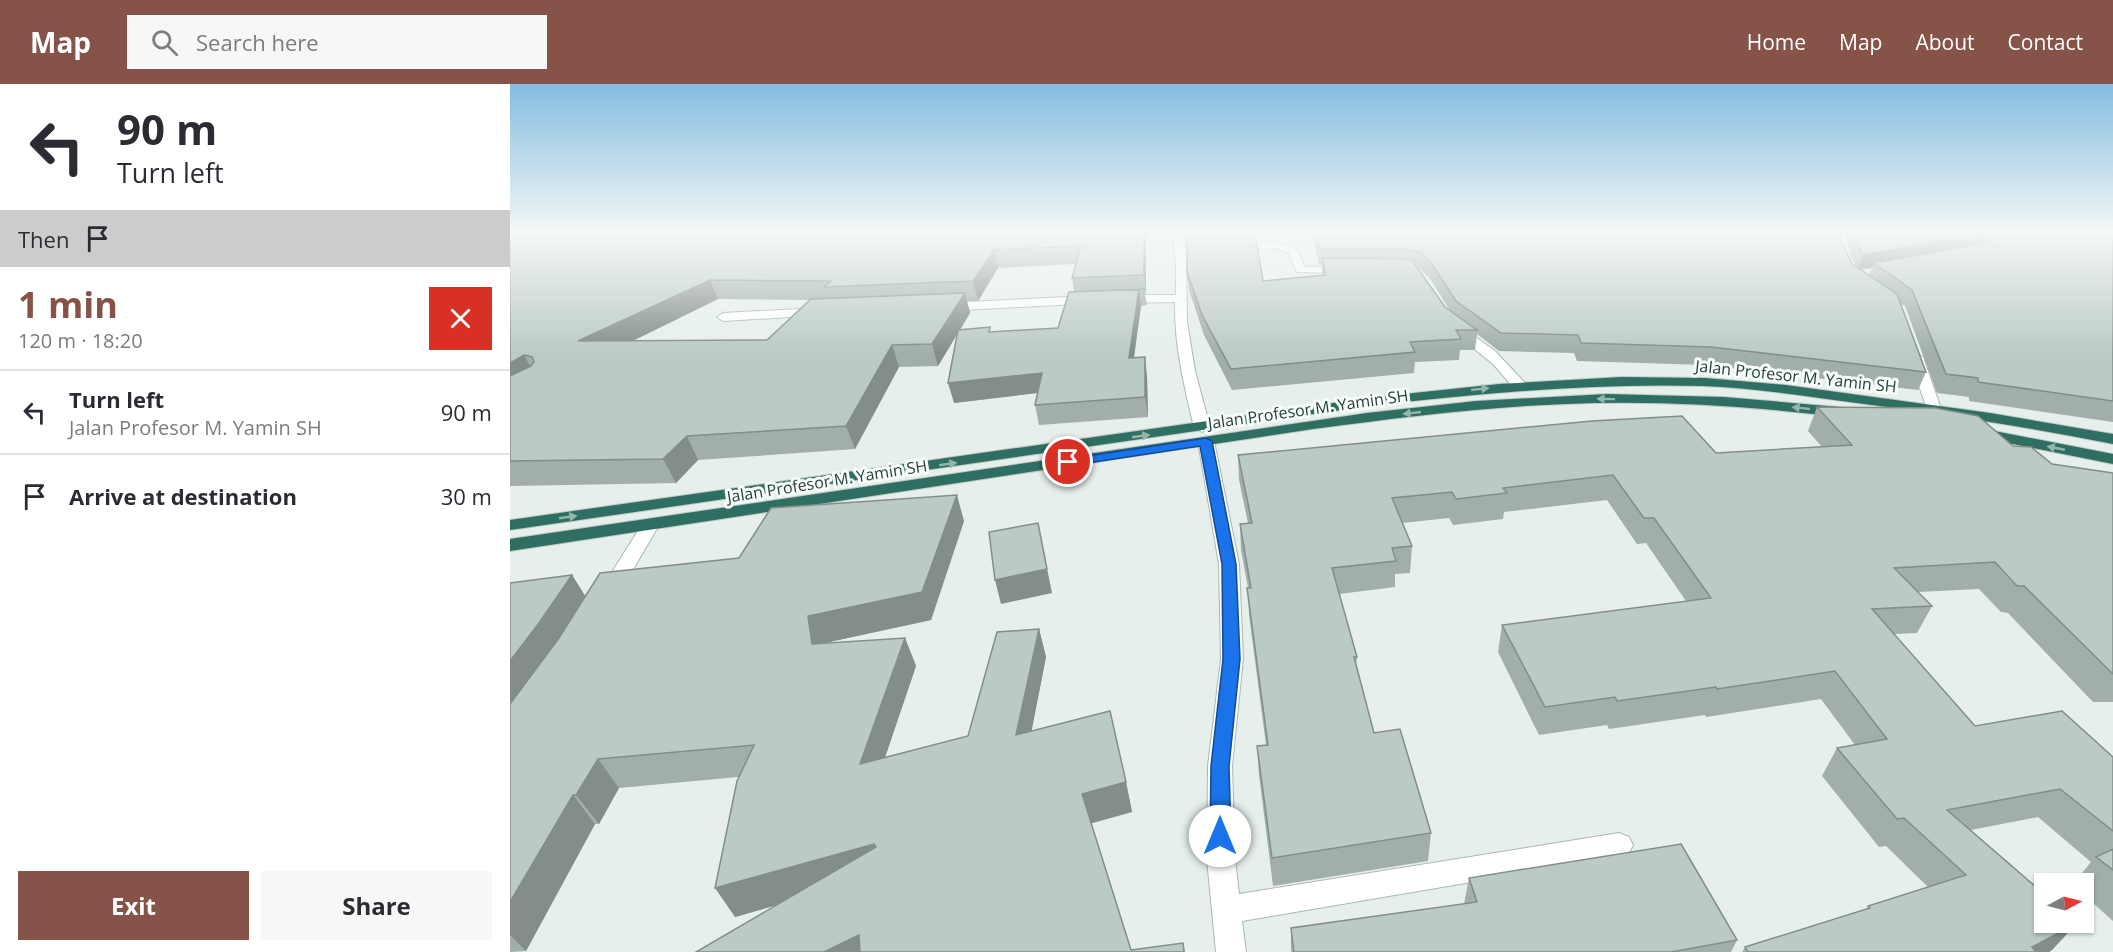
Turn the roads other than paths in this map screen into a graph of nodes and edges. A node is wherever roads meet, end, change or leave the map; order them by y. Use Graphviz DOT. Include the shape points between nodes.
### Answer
graph roads {
  1 [pos="1182,273"];
  2 [pos="1181,296"];
  3 [pos="932,308"];
  4 [pos="827,312"];
  5 [pos="723,317"];
  6 [pos="1445,317"];
  7 [pos="1912,347"];
  8 [pos="1519,385"];
  9 [pos="1934,409"];
  10 [pos="1204,434"];
  11 [pos="2113,439"];
  12 [pos="2113,459"];
  13 [pos="799,485"];
  14 [pos="792,505"];
  15 [pos="510,525"];
  16 [pos="650,525"];
  17 [pos="510,545"];
  18 [pos="603,603"];
  19 [pos="1619,845"];
  20 [pos="1226,910"];
  21 [pos="1231,952"];
  1 -- 2 [label="street"];
  2 -- 3 [label="street"];
  2 -- 10 [label="street" via="1188,372"];
  4 -- 5 [label="street"];
  6 -- 8 [label="street" via="1500,362"];
  7 -- 9 [label="street"];
  8 -- 9 [label="highway, Jalan Profesor M. Yamin SH" via="1706,382"];
  10 -- 8 [label="highway, Jalan Profesor M. Yamin SH, one-way" via="1376,401"];
  9 -- 11 [label="highway, Jalan Profesor M. Yamin SH"];
  12 -- 10 [label="highway, Jalan Profesor M. Yamin SH, one-way" via="1938,425 1802,407 1680,400 1529,401"];
  13 -- 10 [label="highway, Jalan Profesor M. Yamin SH, one-way"];
  10 -- 14 [label="highway, Jalan Profesor M. Yamin SH"];
  10 -- 20 [label="street" via="1229,564 1232,659 1220,766"];
  13 -- 14 [label="highway"];
  15 -- 13 [label="highway, Jalan Profesor M. Yamin SH, one-way"];
  14 -- 16 [label="highway, Jalan Profesor M. Yamin SH"];
  16 -- 17 [label="highway, Jalan Profesor M. Yamin SH"];
  16 -- 18 [label="street"];
  19 -- 20 [label="street"];
  20 -- 21 [label="street"];
}
